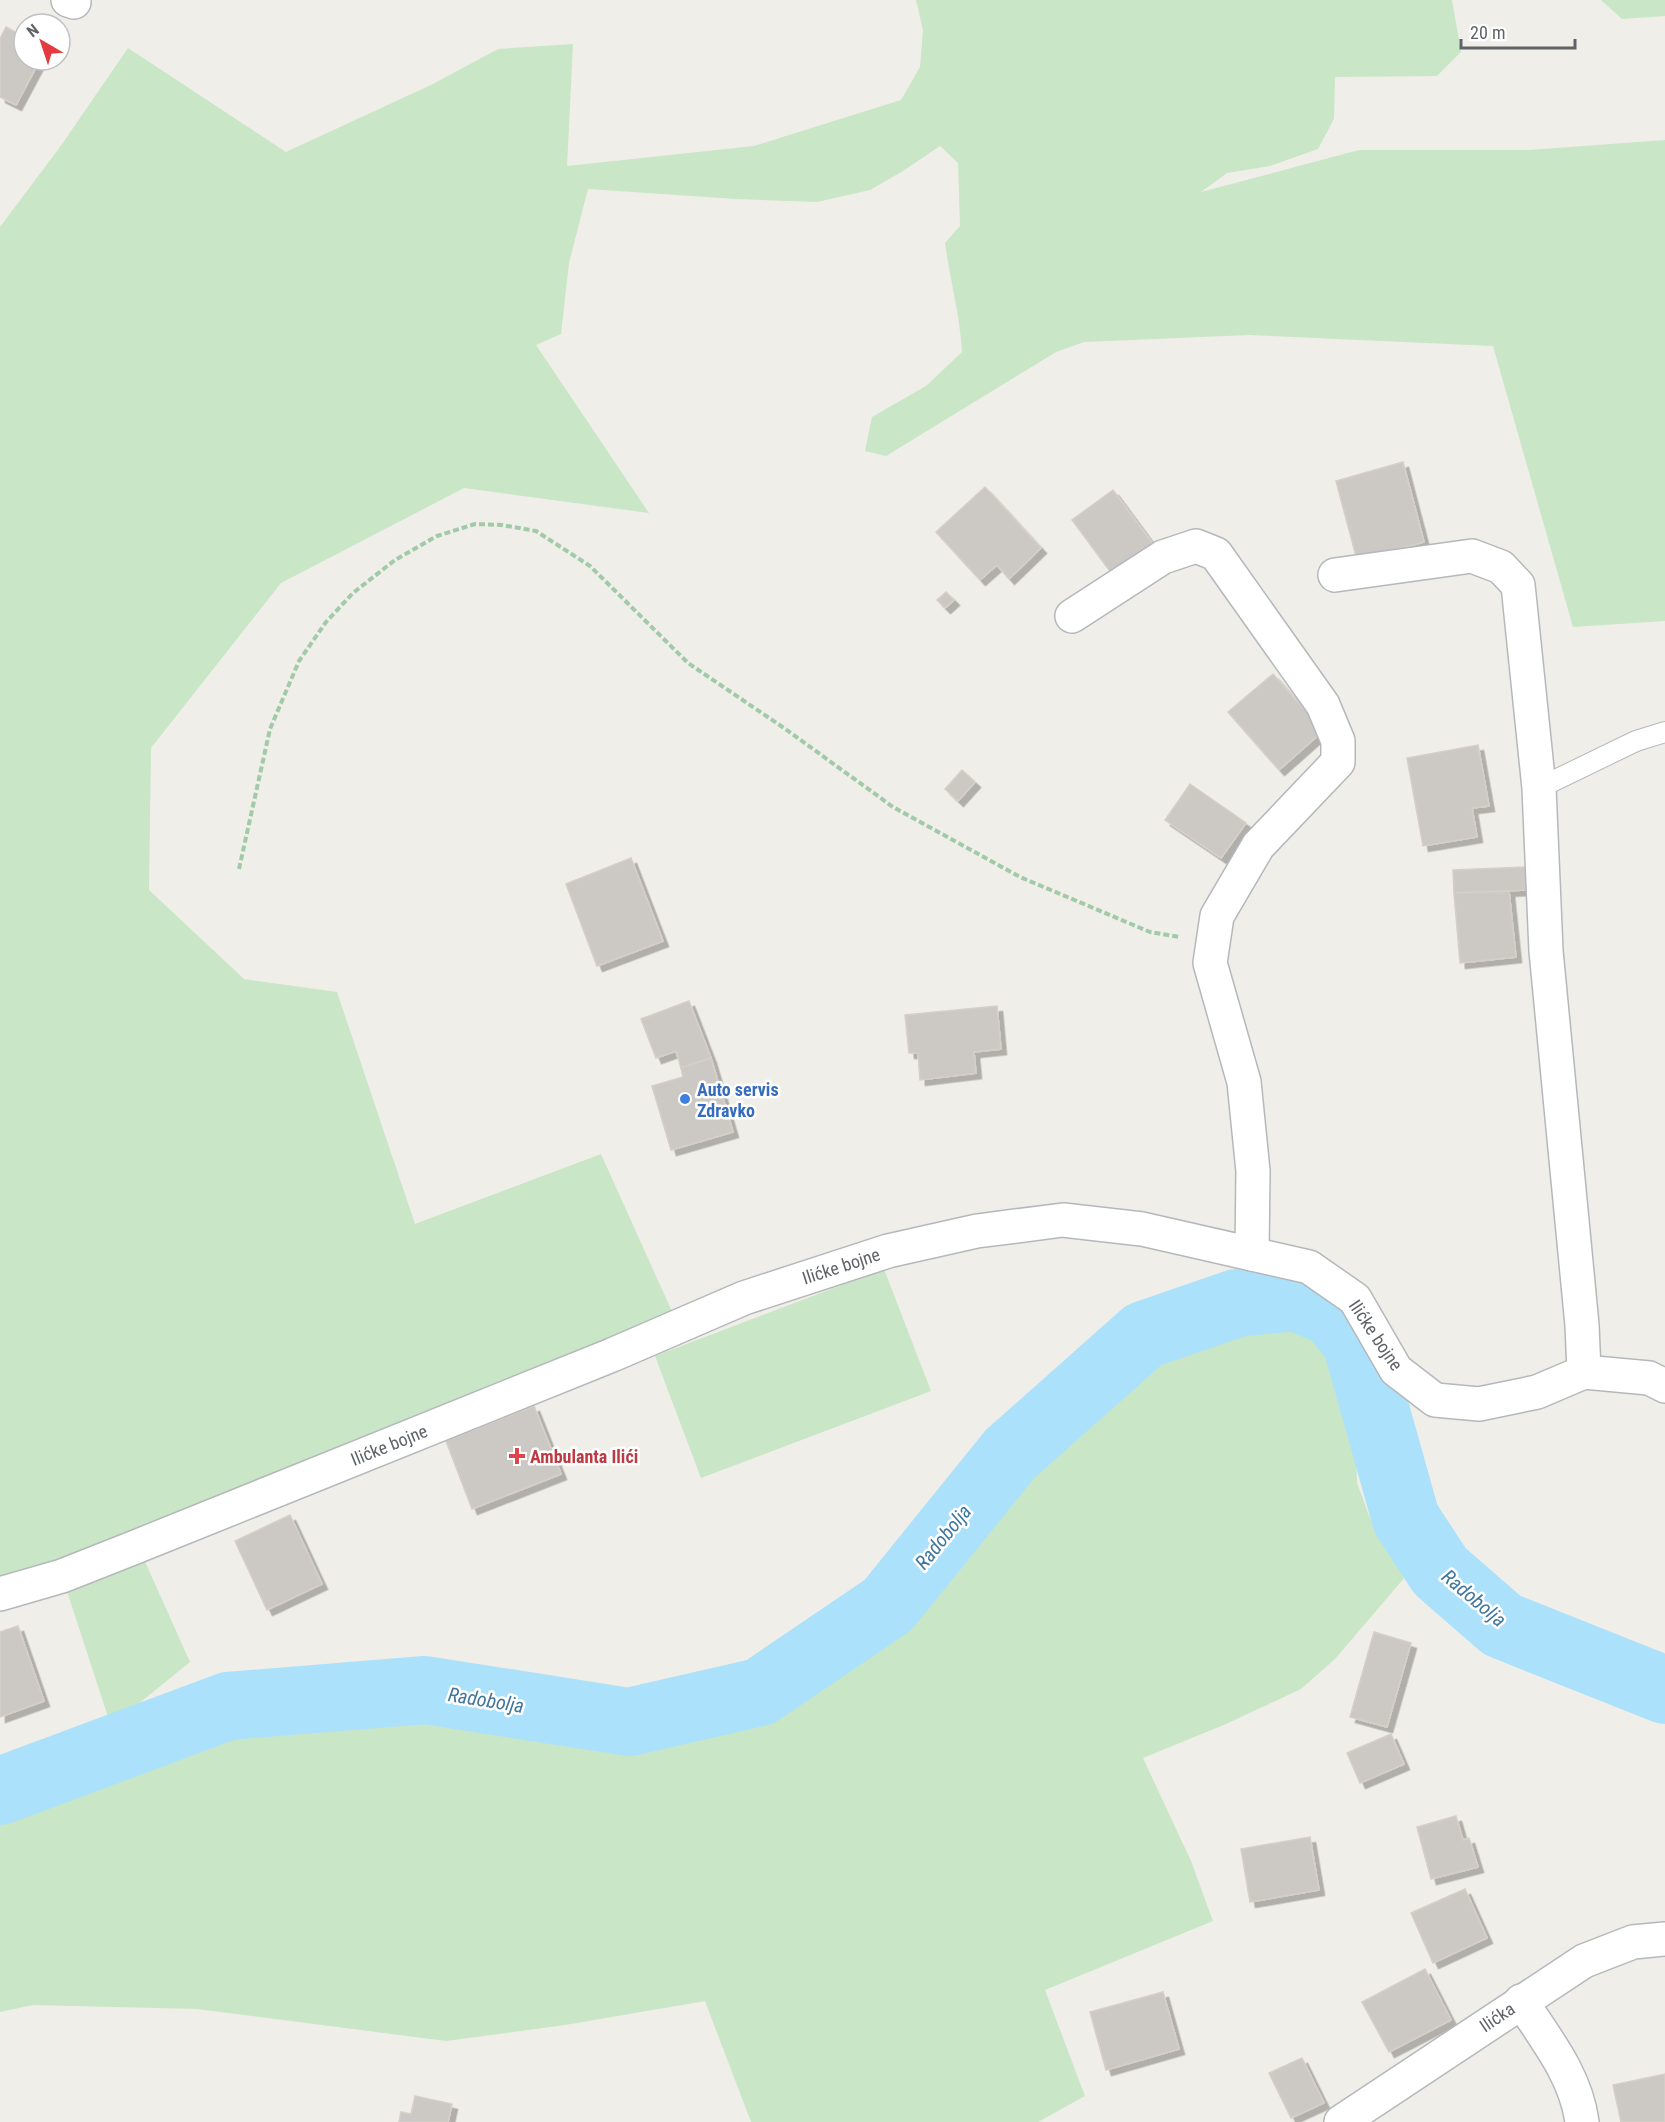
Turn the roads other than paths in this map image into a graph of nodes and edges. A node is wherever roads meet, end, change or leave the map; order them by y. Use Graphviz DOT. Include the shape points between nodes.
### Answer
graph roads {
  1 [pos="1335,575"];
  2 [pos="1072,616"];
  3 [pos="1665,732"];
  4 [pos="1539,788"];
  5 [pos="1252,1254"];
  6 [pos="1584,1372"];
  7 [pos="1665,1386"];
  8 [pos="0,1594"];
  9 [pos="1665,1939"];
  10 [pos="1521,2001"];
  11 [pos="1341,2122"];
  12 [pos="1582,2122"];
  1 -- 4 [label="street" via="1472,556 1502,567 1518,585"];
  2 -- 5 [label="street" via="1163,557 1196,546 1216,554 1323,705 1338,741 1338,762 1258,846 1217,916 1210,963 1244,1082 1253,1171"];
  3 -- 4 [label="lane" via="1636,741"];
  4 -- 6 [label="street" via="1546,951"];
  5 -- 6 [label="street, Ilićke bojne" via="1309,1267 1355,1299 1396,1370 1435,1400 1479,1404 1537,1392"];
  5 -- 8 [label="street, Ilićke bojne" via="1142,1229 1063,1220 977,1232 888,1251 744,1298 62,1576"];
  6 -- 7 [label="street, Ilićke bojne" via="1649,1378"];
  9 -- 10 [label="street, Ilićka" via="1634,1942 1584,1961"];
  10 -- 11 [label="street, Ilićka"];
  10 -- 12 [label="street" via="1568,2073"];
}
